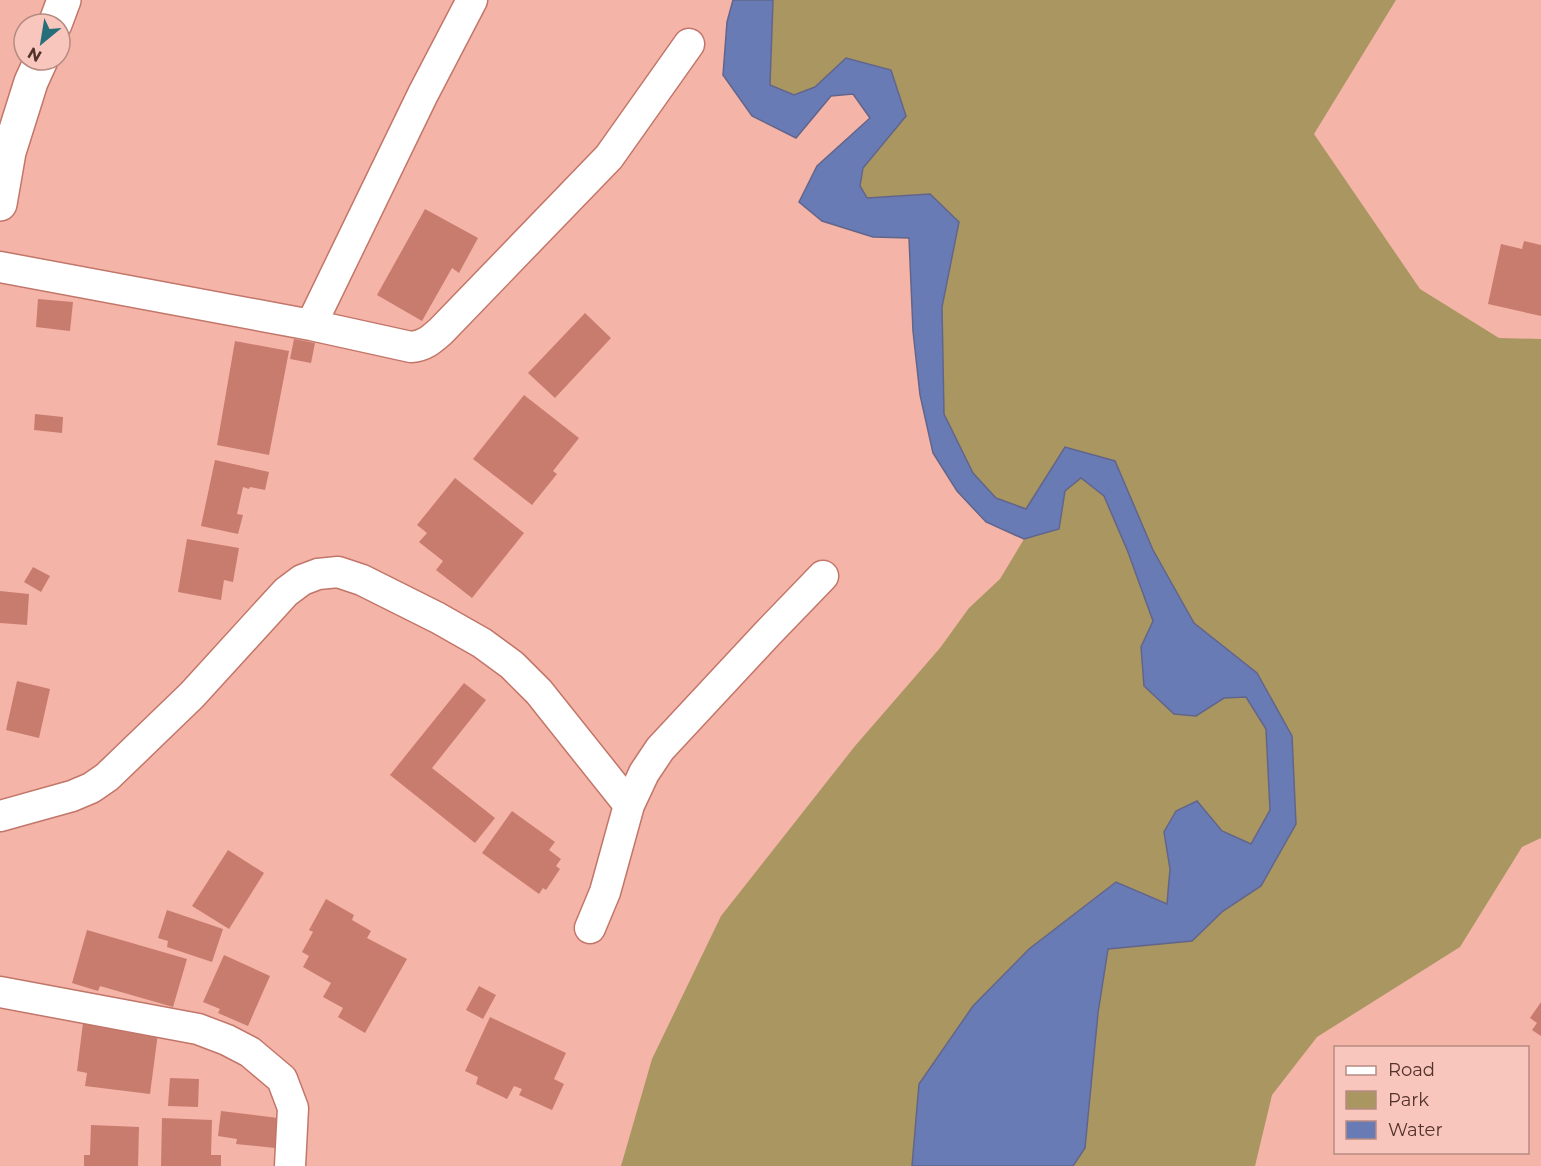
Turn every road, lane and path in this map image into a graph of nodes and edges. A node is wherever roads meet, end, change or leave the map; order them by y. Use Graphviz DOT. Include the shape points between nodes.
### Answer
graph roads {
  1 [pos="472,0"];
  2 [pos="689,44"];
  3 [pos="36,72"];
  4 [pos="0,204"];
  5 [pos="0,267"];
  6 [pos="311,325"];
  7 [pos="823,576"];
  8 [pos="629,805"];
  9 [pos="0,816"];
  10 [pos="590,928"];
  11 [pos="0,992"];
  12 [pos="290,1166"];
  1 -- 6 [label="street"];
  2 -- 6 [label="street" via="609,157 429,342 411,347"];
  3 -- 4 [label="main road" via="9,152"];
  5 -- 6 [label="street"];
  7 -- 8 [label="street" via="660,749"];
  8 -- 9 [label="street" via="512,665 438,618 338,572 302,580 286,592 192,695 107,777 72,796"];
  8 -- 10 [label="street" via="605,892"];
  11 -- 12 [label="street" via="198,1029 250,1052 282,1079 293,1108"];
}
